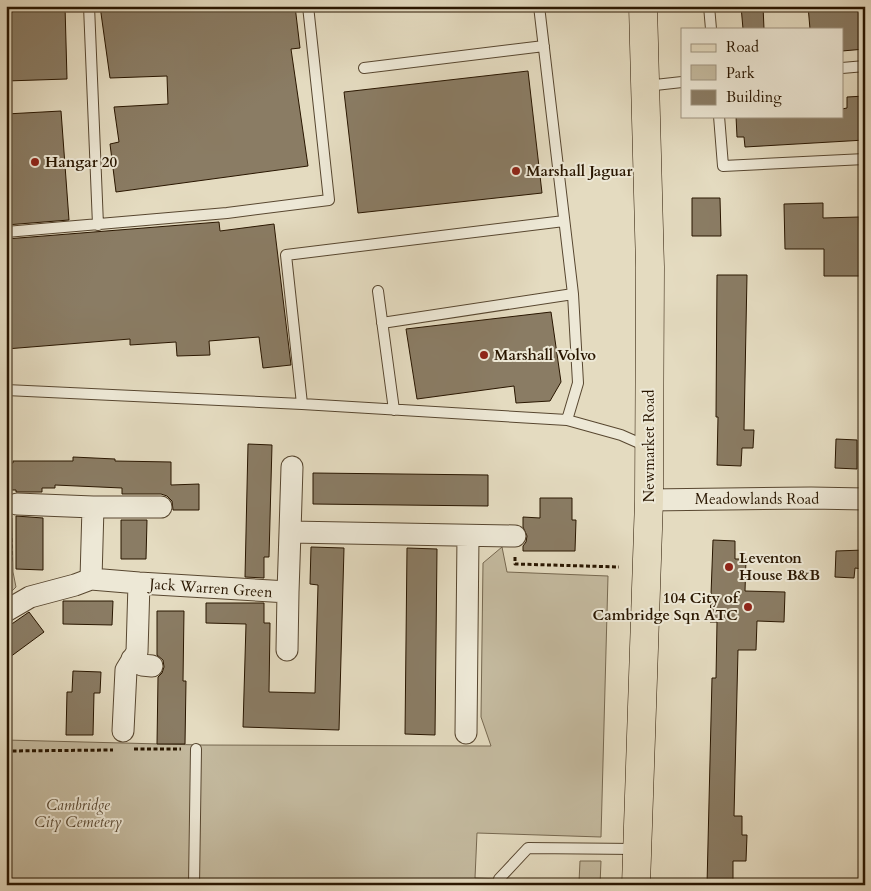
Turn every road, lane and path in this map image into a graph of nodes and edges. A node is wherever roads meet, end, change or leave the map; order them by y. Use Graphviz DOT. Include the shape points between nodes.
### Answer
graph roads {
  1 [pos="89,6"];
  2 [pos="308,6"];
  3 [pos="539,6"];
  4 [pos="643,6"];
  5 [pos="709,6"];
  6 [pos="711,28"];
  7 [pos="544,46"];
  8 [pos="865,66"];
  9 [pos="364,68"];
  10 [pos="844,68"];
  11 [pos="681,82"];
  12 [pos="645,86"];
  13 [pos="719,118"];
  14 [pos="865,159"];
  15 [pos="564,221"];
  16 [pos="98,225"];
  17 [pos="6,232"];
  18 [pos="378,291"];
  19 [pos="574,294"];
  20 [pos="382,323"];
  21 [pos="6,390"];
  22 [pos="302,404"];
  23 [pos="394,410"];
  24 [pos="567,420"];
  25 [pos="649,447"];
  26 [pos="292,467"];
  27 [pos="865,499"];
  28 [pos="649,500"];
  29 [pos="93,507"];
  30 [pos="161,507"];
  31 [pos="13,513"];
  32 [pos="290,532"];
  33 [pos="468,536"];
  34 [pos="515,536"];
  35 [pos="620,567"];
  36 [pos="91,578"];
  37 [pos="139,583"];
  38 [pos="6,588"];
  39 [pos="288,592"];
  40 [pos="6,611"];
  41 [pos="287,650"];
  42 [pos="132,659"];
  43 [pos="152,666"];
  44 [pos="466,732"];
  45 [pos="122,743"];
  46 [pos="196,749"];
  47 [pos="6,751"];
  48 [pos="637,849"];
  49 [pos="194,885"];
  50 [pos="498,885"];
  51 [pos="636,885"];
  1 -- 16 [label="lane"];
  2 -- 16 [label="lane" via="329,200"];
  3 -- 7 [label="lane"];
  4 -- 12 [label="main road, Newmarket Road"];
  5 -- 6 [label="lane"];
  7 -- 9 [label="lane"];
  7 -- 15 [label="lane"];
  8 -- 10 [label="lane"];
  11 -- 12 [label="lane"];
  12 -- 25 [label="main road, Newmarket Road" via="650,266"];
  13 -- 14 [label="lane" via="723,166"];
  15 -- 19 [label="lane"];
  15 -- 22 [label="lane" via="286,255"];
  16 -- 17 [label="lane"];
  18 -- 20 [label="lane"];
  19 -- 20 [label="lane"];
  19 -- 24 [label="lane" via="578,383"];
  20 -- 23 [label="lane"];
  21 -- 22 [label="lane"];
  22 -- 23 [label="lane"];
  23 -- 24 [label="lane"];
  24 -- 25 [label="lane" via="621,435"];
  25 -- 28 [label="main road, Newmarket Road"];
  26 -- 32 [label="street, Jack Warren Green"];
  27 -- 28 [label="street, Meadowlands Road"];
  28 -- 48 [label="main road, Newmarket Road"];
  29 -- 30 [label="street"];
  29 -- 31 [label="street"];
  29 -- 36 [label="street"];
  31 -- 38 [label="path" via="11,565"];
  32 -- 33 [label="street"];
  32 -- 39 [label="street, Jack Warren Green"];
  33 -- 34 [label="street"];
  33 -- 44 [label="street"];
  34 -- 35 [label="path" via="515,564"];
  36 -- 37 [label="street, Jack Warren Green"];
  36 -- 40 [label="street, Jack Warren Green" via="30,596"];
  37 -- 39 [label="street, Jack Warren Green"];
  37 -- 42 [label="street" via="136,652"];
  39 -- 41 [label="street"];
  42 -- 43 [label="street"];
  42 -- 45 [label="street" via="126,670"];
  45 -- 46 [label="path"];
  45 -- 47 [label="path"];
  46 -- 49 [label="lane"];
  48 -- 50 [label="lane" via="528,848 498,879"];
  48 -- 51 [label="main road, Newmarket Road"];
}
